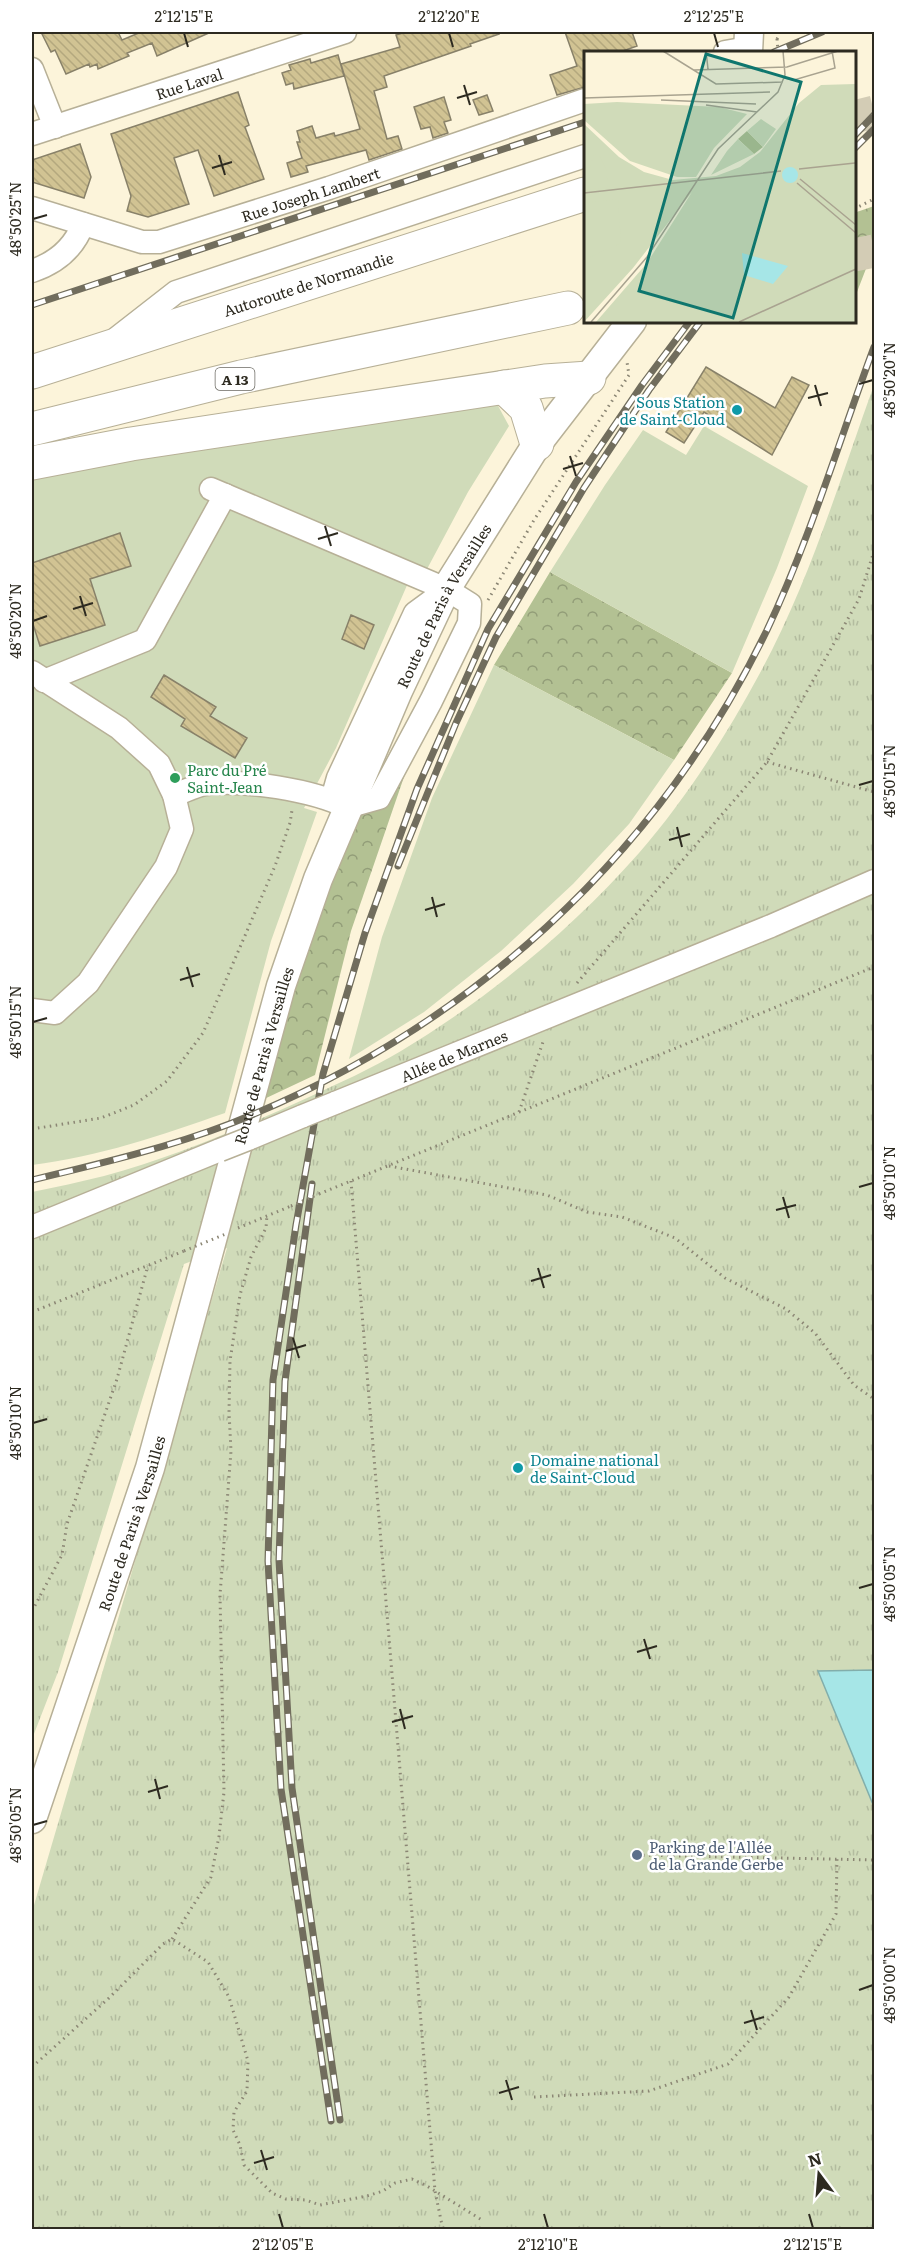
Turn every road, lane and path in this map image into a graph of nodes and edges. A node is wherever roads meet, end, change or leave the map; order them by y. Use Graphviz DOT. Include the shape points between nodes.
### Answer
graph roads {
  1 [pos="345,32"];
  2 [pos="780,32"];
  3 [pos="778,51"];
  4 [pos="32,69"];
  5 [pos="584,100"];
  6 [pos="55,127"];
  7 [pos="32,134"];
  8 [pos="584,156"];
  9 [pos="584,194"];
  10 [pos="874,198"];
  11 [pos="32,208"];
  12 [pos="855,208"];
  13 [pos="83,224"];
  14 [pos="32,271"];
  15 [pos="568,308"];
  16 [pos="621,330"];
  17 [pos="104,349"];
  18 [pos="32,372"];
  19 [pos="580,378"];
  20 [pos="504,387"];
  21 [pos="32,429"];
  22 [pos="537,444"];
  23 [pos="32,464"];
  24 [pos="874,551"];
  25 [pos="446,589"];
  26 [pos="469,625"];
  27 [pos="38,677"];
  28 [pos="766,762"];
  29 [pos="295,791"];
  30 [pos="874,792"];
  31 [pos="174,795"];
  32 [pos="340,803"];
  33 [pos="874,881"];
  34 [pos="874,967"];
  35 [pos="573,987"];
  36 [pos="32,1011"];
  37 [pos="550,1014"];
  38 [pos="519,1112"];
  39 [pos="32,1129"];
  40 [pos="388,1166"];
  41 [pos="351,1181"];
  42 [pos="267,1215"];
  43 [pos="32,1227"];
  44 [pos="148,1265"];
  45 [pos="32,1312"];
  46 [pos="874,1399"];
  47 [pos="32,1611"];
  48 [pos="32,1819"];
  49 [pos="637,1855"];
  50 [pos="837,1859"];
  51 [pos="874,1860"];
  52 [pos="172,1939"];
  53 [pos="32,2067"];
  54 [pos="534,2097"];
  55 [pos="435,2191"];
  56 [pos="482,2220"];
  57 [pos="443,2229"];
  1 -- 6 [label="street, Rue Laval"];
  2 -- 3 [label="path, bridge"];
  4 -- 6 [label="street"];
  5 -- 13 [label="street, Rue Joseph Lambert" via="329,189 159,242 142,242"];
  6 -- 7 [label="street, Rue Laval"];
  8 -- 17 [label="street" via="176,292"];
  9 -- 17 [label="highway, Autoroute de Normandie"];
  10 -- 12 [label="path"];
  11 -- 13 [label="street, Rue Joseph Lambert"];
  13 -- 14 [label="street" via="78,237 63,254"];
  15 -- 21 [label="highway, A 13" via="241,377"];
  16 -- 19 [label="main road, Route de Paris à Versailles"];
  16 -- 26 [label="path" via="629,375 534,520 483,609"];
  17 -- 18 [label="highway, Autoroute de Normandie"];
  19 -- 20 [label="highway"];
  19 -- 22 [label="main road, Route de Paris à Versailles"];
  20 -- 22 [label="highway" via="526,408"];
  20 -- 23 [label="highway" via="131,444"];
  22 -- 25 [label="main road, Route de Paris à Versailles"];
  24 -- 28 [label="path" via="859,599"];
  25 -- 26 [label="street" via="470,604"];
  25 -- 27 [label="street" via="218,492 145,640"];
  25 -- 32 [label="main road, Route de Paris à Versailles"];
  26 -- 32 [label="street" via="380,798"];
  27 -- 31 [label="street" via="119,728 159,764"];
  28 -- 30 [label="path"];
  28 -- 35 [label="path"];
  29 -- 31 [label="street" via="244,784 203,784"];
  29 -- 32 [label="street"];
  29 -- 39 [label="path" via="290,823 275,866 203,1033 167,1081 134,1105 101,1118"];
  31 -- 36 [label="street" via="182,829 166,867 88,982 55,1013"];
  32 -- 48 [label="main road, Route de Paris à Versailles" via="281,986 150,1468"];
  33 -- 37 [label="street, Allée de Marnes"];
  34 -- 38 [label="path"];
  37 -- 38 [label="path"];
  37 -- 43 [label="street, Allée de Marnes, bridge"];
  38 -- 40 [label="path"];
  40 -- 41 [label="path"];
  40 -- 46 [label="path" via="547,1195 588,1212 622,1217 675,1238 725,1278 786,1310 814,1334 854,1385"];
  41 -- 42 [label="path, bridge"];
  41 -- 55 [label="path"];
  42 -- 44 [label="path, bridge"];
  42 -- 52 [label="path" via="266,1228 251,1257 240,1295 230,1361 231,1451 220,1595 224,1792 219,1836 211,1876"];
  44 -- 45 [label="path"];
  44 -- 47 [label="path" via="117,1379 67,1524 63,1555"];
  49 -- 50 [label="path"];
  50 -- 51 [label="path"];
  50 -- 54 [label="path" via="836,1914 789,1997 728,2064 649,2091"];
  52 -- 53 [label="path"];
  52 -- 55 [label="path" via="207,1962 229,1997 248,2061 248,2091 234,2112 233,2130 244,2165 272,2193 320,2205 367,2196 412,2179"];
  55 -- 56 [label="path"];
  55 -- 57 [label="path"];
}
